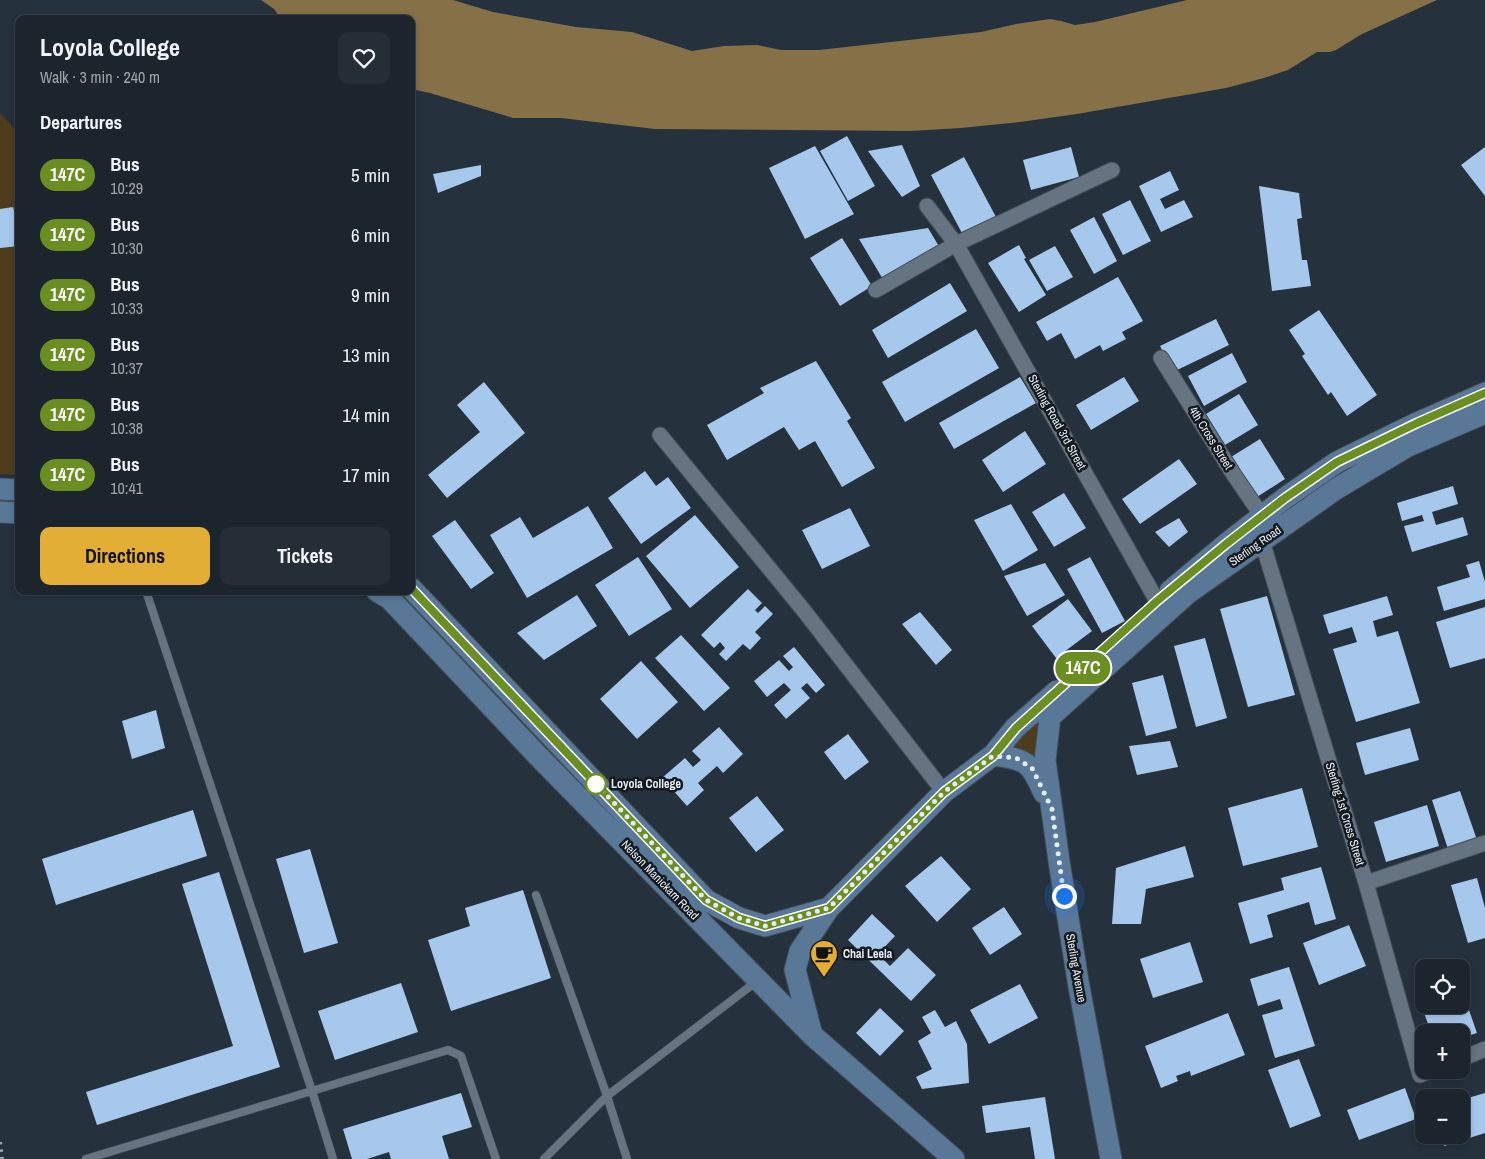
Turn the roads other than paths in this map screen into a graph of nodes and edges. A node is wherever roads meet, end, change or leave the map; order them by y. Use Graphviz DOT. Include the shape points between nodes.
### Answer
graph roads {
  1 [pos="1112,170"];
  2 [pos="927,206"];
  3 [pos="956,244"];
  4 [pos="876,290"];
  5 [pos="1161,358"];
  6 [pos="1485,393"];
  7 [pos="1485,413"];
  8 [pos="660,435"];
  9 [pos="0,489"];
  10 [pos="15,490"];
  11 [pos="0,512"];
  12 [pos="15,513"];
  13 [pos="1262,516"];
  14 [pos="1262,542"];
  15 [pos="415,592"];
  16 [pos="147,595"];
  17 [pos="384,595"];
  18 [pos="1157,601"];
  19 [pos="1050,717"];
  20 [pos="993,756"];
  21 [pos="944,792"];
  22 [pos="1052,809"];
  23 [pos="1485,843"];
  24 [pos="1366,883"];
  25 [pos="536,895"];
  26 [pos="829,908"];
  27 [pos="758,980"];
  28 [pos="812,1035"];
  29 [pos="1485,1049"];
  30 [pos="1470,1055"];
  31 [pos="1415,1057"];
  32 [pos="312,1091"];
  33 [pos="606,1096"];
  34 [pos="86,1159"];
  35 [pos="333,1159"];
  36 [pos="496,1159"];
  37 [pos="544,1159"];
  38 [pos="627,1159"];
  39 [pos="954,1159"];
  40 [pos="1111,1159"];
  1 -- 3 [label="street"];
  2 -- 3 [label="street, Sterling Road 3rd Street"];
  3 -- 4 [label="street"];
  3 -- 18 [label="street, Sterling Road 3rd Street"];
  5 -- 13 [label="street, 4th Cross Street"];
  6 -- 13 [label="main road, Sterling Road" via="1337,462"];
  7 -- 14 [label="main road, Sterling Road" via="1408,446 1336,489"];
  8 -- 21 [label="street" via="806,612"];
  9 -- 10 [label="main road"];
  11 -- 12 [label="main road"];
  13 -- 18 [label="main road, Sterling Road"];
  14 -- 19 [label="main road, Sterling Road" via="1188,593"];
  14 -- 24 [label="street, Sterling 1st Cross Street"];
  15 -- 26 [label="main road, Nelson Manickam Road" via="706,900 739,918 765,926"];
  16 -- 32 [label="lane"];
  17 -- 27 [label="main road, Nelson Manickam Road"];
  18 -- 20 [label="main road, Sterling Road" via="1016,728"];
  19 -- 22 [label="main road, Sterling Avenue" via="1046,760"];
  20 -- 21 [label="main road, Sterling Road"];
  20 -- 22 [label="main road" via="1016,758 1032,768"];
  21 -- 26 [label="main road, Sterling Road"];
  22 -- 40 [label="main road, Sterling Avenue" via="1078,981"];
  23 -- 24 [label="street"];
  24 -- 31 [label="street, Sterling 1st Cross Street"];
  25 -- 33 [label="lane"];
  26 -- 28 [label="main road, Sterling Road" via="800,951 796,970"];
  27 -- 28 [label="main road, Nelson Manickam Road"];
  27 -- 33 [label="lane"];
  28 -- 39 [label="main road, Nelson Manickam Road"];
  29 -- 30 [label="street"];
  32 -- 34 [label="lane"];
  32 -- 35 [label="lane"];
  32 -- 36 [label="lane" via="448,1050 461,1056"];
  33 -- 37 [label="lane"];
  33 -- 38 [label="lane"];
}
